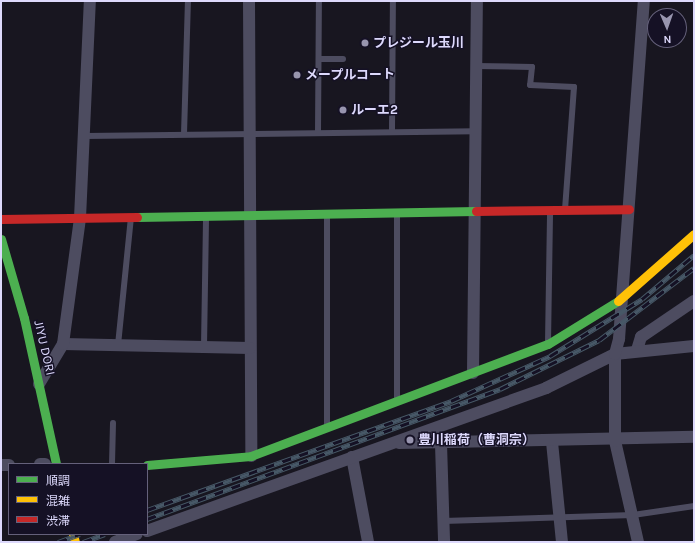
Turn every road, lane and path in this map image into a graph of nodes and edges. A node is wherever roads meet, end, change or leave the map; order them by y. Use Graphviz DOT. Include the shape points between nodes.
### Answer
graph roads {
  1 [pos="90,1"];
  2 [pos="188,1"];
  3 [pos="249,1"];
  4 [pos="319,1"];
  5 [pos="393,1"];
  6 [pos="477,1"];
  7 [pos="644,1"];
  8 [pos="319,59"];
  9 [pos="343,59"];
  10 [pos="476,66"];
  11 [pos="474,130"];
  12 [pos="392,131"];
  13 [pos="318,132"];
  14 [pos="248,133"];
  15 [pos="184,134"];
  16 [pos="86,136"];
  17 [pos="629,209"];
  18 [pos="550,210"];
  19 [pos="565,210"];
  20 [pos="475,211"];
  21 [pos="397,212"];
  22 [pos="327,214"];
  23 [pos="250,215"];
  24 [pos="206,216"];
  25 [pos="131,217"];
  26 [pos="80,218"];
  27 [pos="1,219"];
  28 [pos="694,234"];
  29 [pos="1,239"];
  30 [pos="622,299"];
  31 [pos="694,301"];
  32 [pos="63,344"];
  33 [pos="548,344"];
  34 [pos="118,345"];
  35 [pos="694,346"];
  36 [pos="204,347"];
  37 [pos="250,348"];
  38 [pos="637,350"];
  39 [pos="615,354"];
  40 [pos="473,373"];
  41 [pos="38,384"];
  42 [pos="397,402"];
  43 [pos="113,423"];
  44 [pos="327,428"];
  45 [pos="694,437"];
  46 [pos="552,442"];
  47 [pos="616,442"];
  48 [pos="390,443"];
  49 [pos="441,444"];
  50 [pos="251,456"];
  51 [pos="352,457"];
  52 [pos="56,463"];
  53 [pos="112,463"];
  54 [pos="148,465"];
  55 [pos="694,506"];
  56 [pos="633,515"];
  57 [pos="560,518"];
  58 [pos="443,521"];
  59 [pos="148,531"];
  60 [pos="134,535"];
  61 [pos="115,542"];
  62 [pos="368,542"];
  63 [pos="444,542"];
  64 [pos="562,542"];
  65 [pos="638,542"];
  1 -- 16 [label="street"];
  2 -- 15 [label="lane"];
  3 -- 14 [label="street"];
  4 -- 8 [label="lane"];
  5 -- 12 [label="lane"];
  6 -- 10 [label="street"];
  7 -- 17 [label="street"];
  8 -- 9 [label="lane"];
  8 -- 13 [label="lane"];
  10 -- 11 [label="street"];
  10 -- 19 [label="lane" via="532,67 530,85 574,87"];
  11 -- 12 [label="lane"];
  11 -- 20 [label="street"];
  12 -- 13 [label="lane"];
  13 -- 14 [label="lane"];
  14 -- 15 [label="lane"];
  14 -- 23 [label="street"];
  15 -- 16 [label="lane"];
  16 -- 26 [label="street"];
  17 -- 19 [label="street"];
  17 -- 30 [label="street"];
  18 -- 19 [label="street"];
  18 -- 20 [label="street"];
  18 -- 33 [label="lane"];
  20 -- 21 [label="street"];
  20 -- 40 [label="street"];
  21 -- 22 [label="street"];
  21 -- 42 [label="lane"];
  22 -- 23 [label="street"];
  22 -- 44 [label="lane"];
  23 -- 24 [label="street"];
  23 -- 37 [label="street"];
  24 -- 25 [label="street"];
  24 -- 36 [label="lane"];
  25 -- 26 [label="street"];
  25 -- 34 [label="lane"];
  26 -- 27 [label="street"];
  26 -- 32 [label="street"];
  28 -- 30 [label="street"];
  29 -- 41 [label="street, JIYU DORI"];
  30 -- 33 [label="street"];
  30 -- 39 [label="street"];
  31 -- 38 [label="street" via="641,337"];
  32 -- 34 [label="street"];
  32 -- 41 [label="street"];
  33 -- 40 [label="street"];
  34 -- 36 [label="street"];
  35 -- 38 [label="street"];
  36 -- 37 [label="street"];
  37 -- 50 [label="street"];
  38 -- 39 [label="street"];
  39 -- 47 [label="street"];
  39 -- 48 [label="street" via="546,388"];
  40 -- 42 [label="street"];
  41 -- 52 [label="street, JIYU DORI"];
  42 -- 44 [label="street"];
  43 -- 53 [label="lane"];
  44 -- 50 [label="street"];
  45 -- 47 [label="street"];
  46 -- 47 [label="street"];
  46 -- 49 [label="street"];
  46 -- 57 [label="street"];
  47 -- 56 [label="street"];
  48 -- 49 [label="street"];
  48 -- 51 [label="street"];
  49 -- 58 [label="street"];
  50 -- 54 [label="street"];
  51 -- 59 [label="street"];
  51 -- 62 [label="street"];
  55 -- 56 [label="lane"];
  56 -- 57 [label="lane"];
  56 -- 65 [label="street"];
  57 -- 58 [label="lane"];
  57 -- 64 [label="street"];
  58 -- 63 [label="street"];
  60 -- 61 [label="street"];
}
